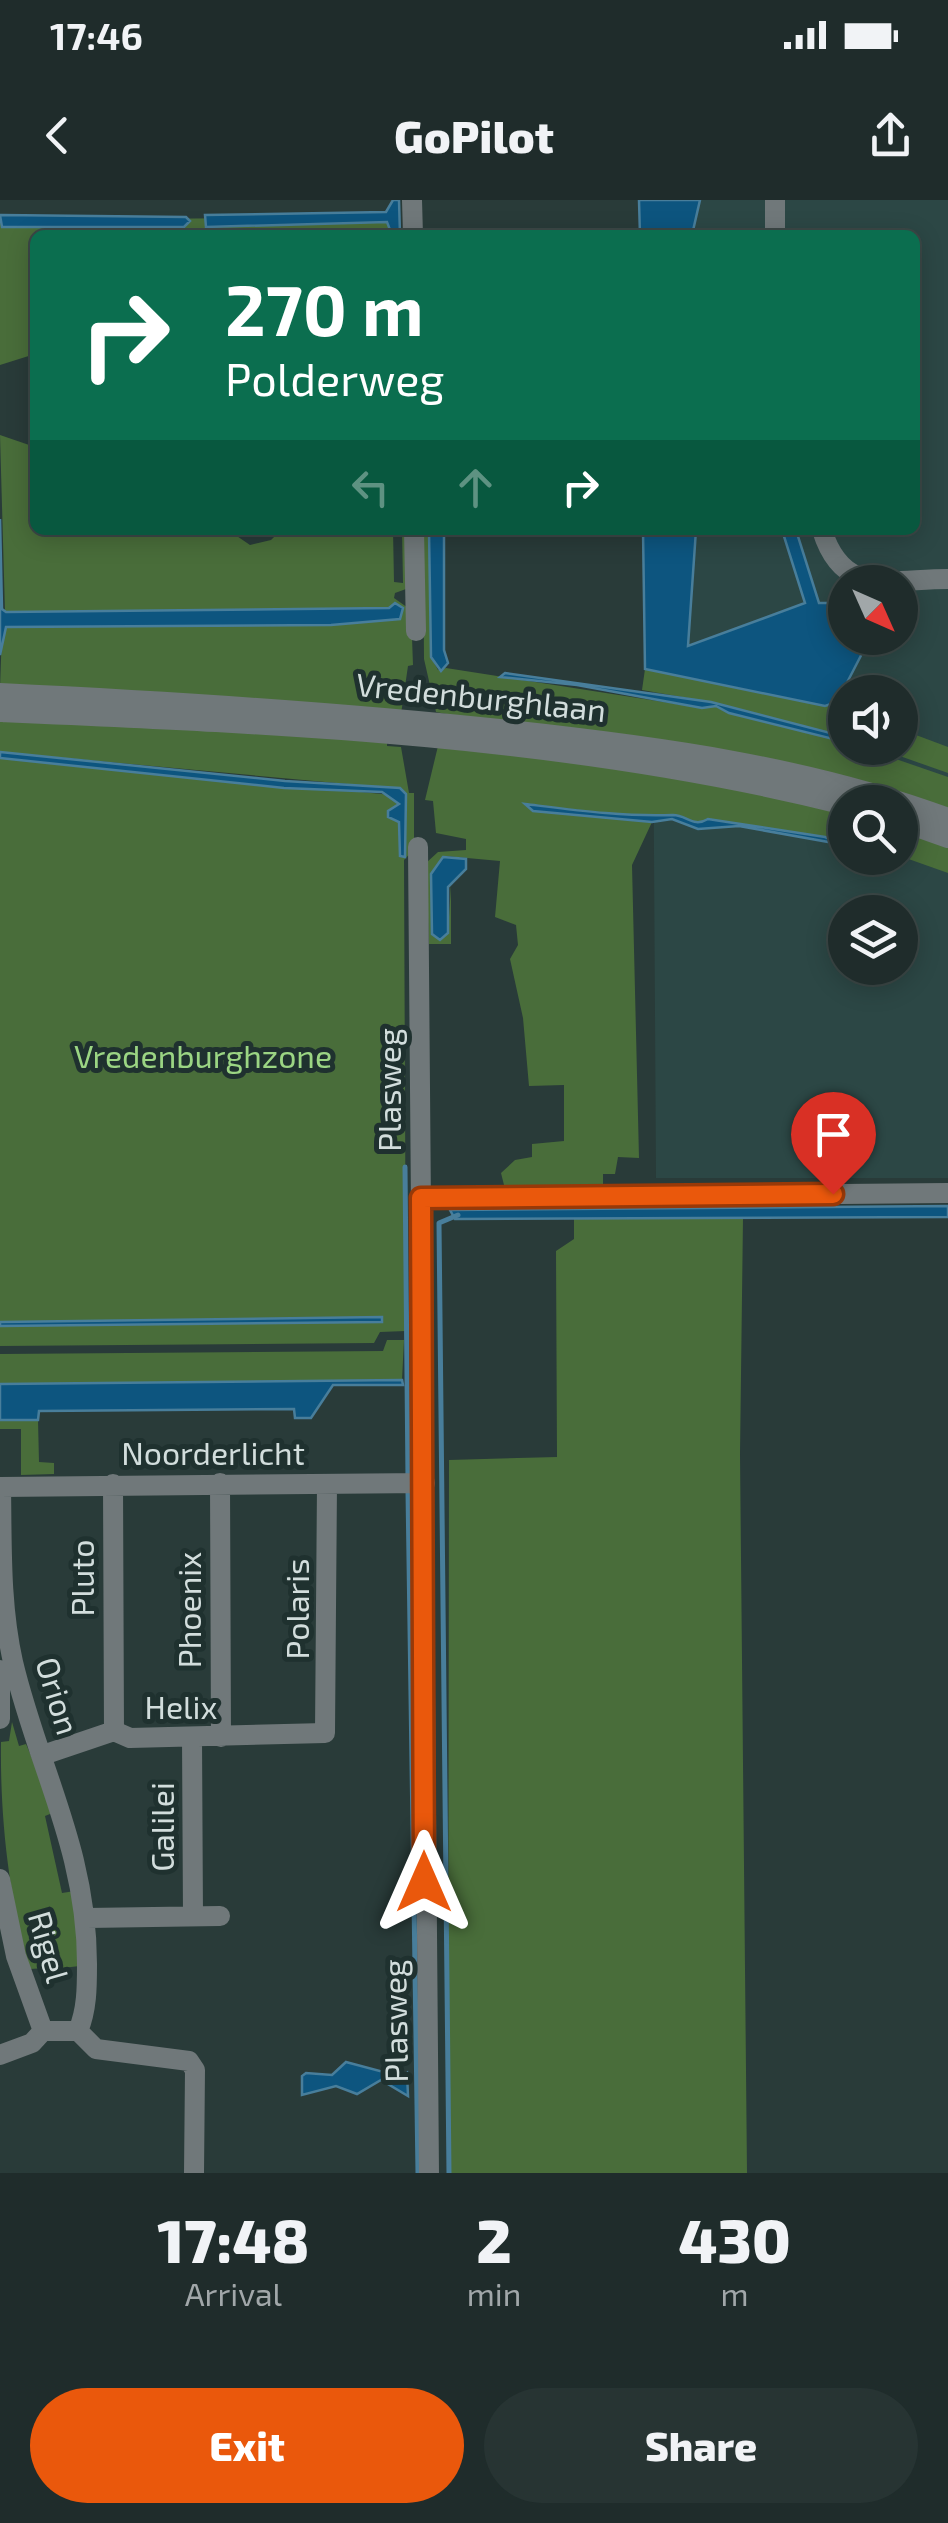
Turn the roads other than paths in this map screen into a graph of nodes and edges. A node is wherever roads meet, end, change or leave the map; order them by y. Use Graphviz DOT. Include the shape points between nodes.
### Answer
graph roads {
  1 [pos="412,200"];
  2 [pos="775,200"];
  3 [pos="412,230"];
  4 [pos="776,230"];
  5 [pos="414,535"];
  6 [pos="824,535"];
  7 [pos="948,579"];
  8 [pos="416,631"];
  9 [pos="0,693"];
  10 [pos="0,712"];
  11 [pos="402,728"];
  12 [pos="436,732"];
  13 [pos="828,802"];
  14 [pos="948,818"];
  15 [pos="918,827"];
  16 [pos="948,838"];
  17 [pos="418,847"];
  18 [pos="948,1193"];
  19 [pos="421,1198"];
  20 [pos="220,1483"];
  21 [pos="425,1483"];
  22 [pos="113,1484"];
  23 [pos="327,1484"];
  24 [pos="0,1487"];
  25 [pos="0,1670"];
  26 [pos="0,1719"];
  27 [pos="114,1732"];
  28 [pos="325,1733"];
  29 [pos="222,1737"];
  30 [pos="192,1738"];
  31 [pos="43,1754"];
  32 [pos="0,1879"];
  33 [pos="193,1916"];
  34 [pos="220,1916"];
  35 [pos="87,1918"];
  36 [pos="43,2031"];
  37 [pos="78,2031"];
  38 [pos="0,2055"];
  39 [pos="194,2173"];
  40 [pos="429,2173"];
  1 -- 3 [label="street"];
  2 -- 4 [label="street"];
  5 -- 8 [label="street"];
  6 -- 7 [label="street" via="835,563 854,578"];
  9 -- 11 [label="street, Vredenburghlaan"];
  10 -- 11 [label="street, Vredenburghlaan"];
  11 -- 12 [label="street, Vredenburghlaan"];
  12 -- 13 [label="street, Vredenburghlaan"];
  12 -- 14 [label="street, Vredenburghlaan" via="673,750 797,773"];
  15 -- 16 [label="street"];
  17 -- 19 [label="street, Plasweg"];
  18 -- 19 [label="street"];
  19 -- 21 [label="street, Plasweg"];
  20 -- 22 [label="street, Noorderlicht"];
  20 -- 23 [label="street, Noorderlicht"];
  20 -- 29 [label="street, Phoenix"];
  21 -- 23 [label="street, Noorderlicht"];
  21 -- 40 [label="street, Plasweg"];
  22 -- 24 [label="street, Noorderlicht"];
  22 -- 27 [label="street, Pluto"];
  23 -- 28 [label="street, Polaris"];
  24 -- 31 [label="street, Orion" via="4,1608 13,1662"];
  25 -- 26 [label="street"];
  27 -- 30 [label="street, Helix"];
  27 -- 31 [label="street, Helix"];
  28 -- 29 [label="street, Helix"];
  29 -- 30 [label="street, Helix"];
  30 -- 33 [label="street, Galilei"];
  31 -- 35 [label="street, Orion" via="67,1823"];
  32 -- 36 [label="street, Rigel" via="16,1956"];
  33 -- 34 [label="street"];
  33 -- 35 [label="street"];
  35 -- 37 [label="street, Orion" via="87,1991"];
  36 -- 37 [label="street"];
  36 -- 38 [label="street" via="32,2044"];
  37 -- 39 [label="street" via="96,2050 193,2064"];
}
